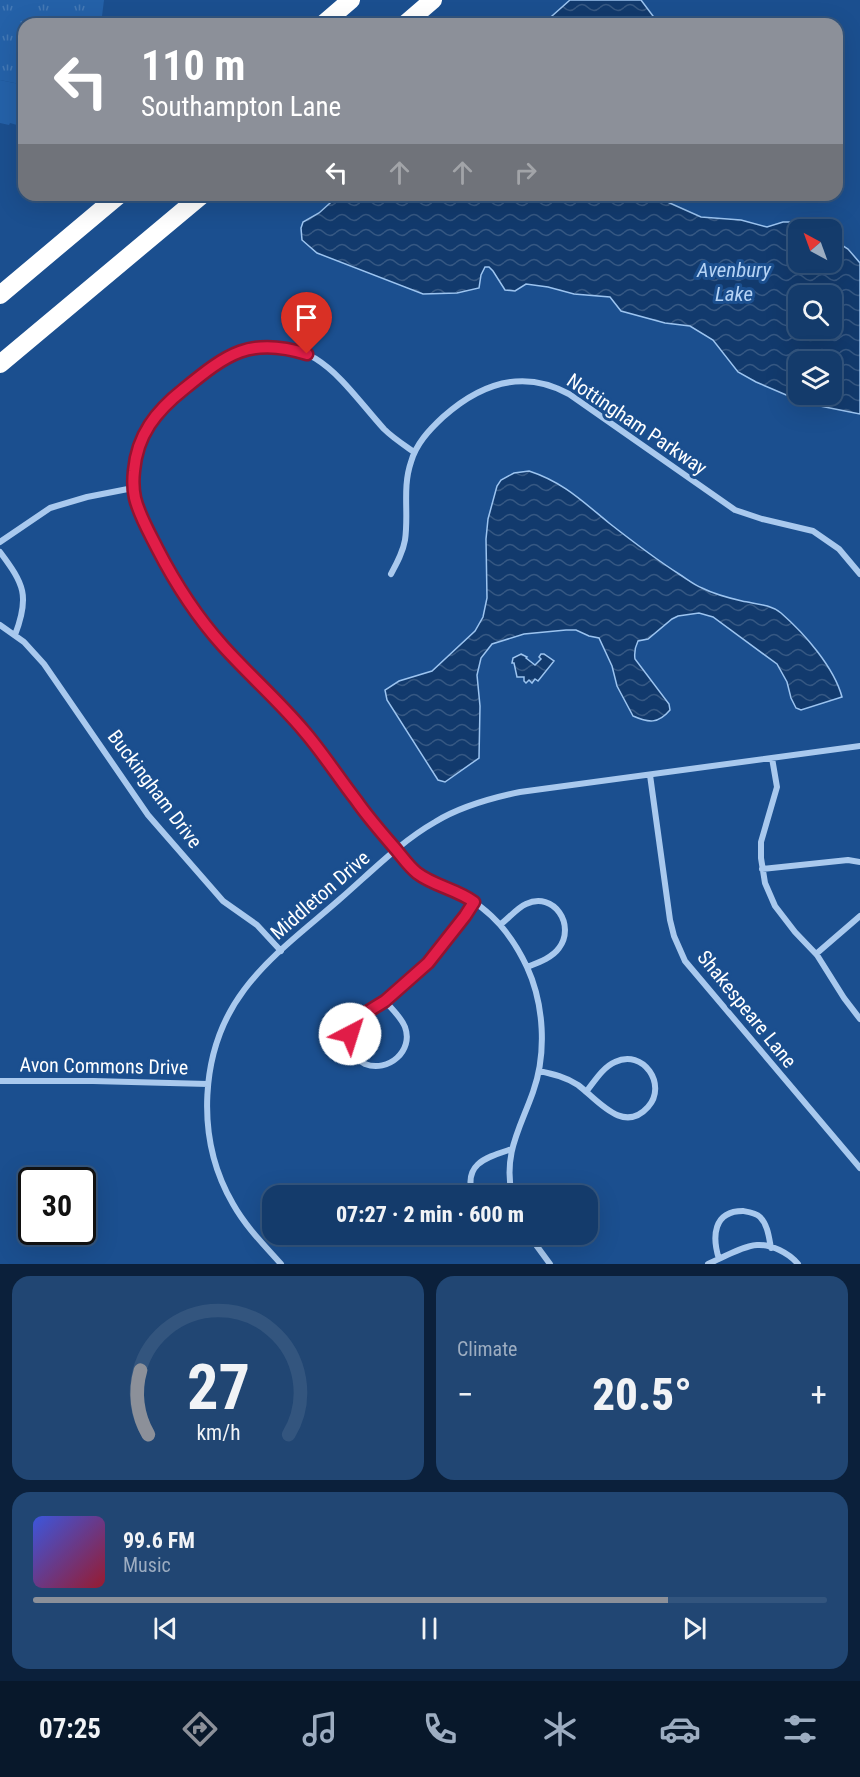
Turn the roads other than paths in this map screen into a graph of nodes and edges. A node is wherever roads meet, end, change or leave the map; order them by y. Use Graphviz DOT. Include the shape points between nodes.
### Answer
graph roads {
  1 [pos="351,0"];
  2 [pos="433,0"];
  3 [pos="330,18"];
  4 [pos="412,18"];
  5 [pos="112,201"];
  6 [pos="195,201"];
  7 [pos="0,295"];
  8 [pos="0,364"];
  9 [pos="414,452"];
  10 [pos="134,488"];
  11 [pos="0,542"];
  12 [pos="0,552"];
  13 [pos="391,574"];
  14 [pos="860,574"];
  15 [pos="0,625"];
  16 [pos="15,635"];
  17 [pos="860,746"];
  18 [pos="772,758"];
  19 [pos="650,775"];
  20 [pos="397,850"];
  21 [pos="860,862"];
  22 [pos="762,869"];
  23 [pos="474,902"];
  24 [pos="860,916"];
  25 [pos="501,924"];
  26 [pos="281,951"];
  27 [pos="816,954"];
  28 [pos="527,968"];
  29 [pos="385,1001"];
  30 [pos="860,1019"];
  31 [pos="539,1071"];
  32 [pos="0,1081"];
  33 [pos="208,1083"];
  34 [pos="586,1092"];
  35 [pos="512,1149"];
  36 [pos="860,1168"];
  37 [pos="470,1185"];
  38 [pos="511,1185"];
  39 [pos="536,1245"];
  40 [pos="771,1248"];
  41 [pos="719,1259"];
  42 [pos="281,1264"];
  43 [pos="550,1264"];
  44 [pos="708,1264"];
  45 [pos="798,1264"];
  1 -- 3 [label="highway"];
  2 -- 4 [label="highway"];
  5 -- 7 [label="highway"];
  6 -- 8 [label="highway"];
  9 -- 10 [label="street" via="384,429 349,386 316,358 284,348 264,347 216,363 161,409 140,440"];
  9 -- 13 [label="street, Nottingham Parkway" via="407,475 404,542"];
  9 -- 14 [label="street, Nottingham Parkway" via="439,420 479,390 512,382 549,385 569,394 735,510 821,535"];
  10 -- 11 [label="street" via="50,508"];
  10 -- 20 [label="street" via="152,539 197,614 305,731"];
  12 -- 16 [label="street" via="22,590 23,611"];
  15 -- 16 [label="street, Buckingham Drive"];
  16 -- 26 [label="street, Buckingham Drive" via="44,664 148,815 223,901 257,925"];
  17 -- 18 [label="street, Middleton Drive"];
  18 -- 19 [label="street, Middleton Drive"];
  18 -- 22 [label="street" via="777,787 761,842"];
  19 -- 20 [label="street, Middleton Drive" via="484,800 434,822"];
  19 -- 36 [label="street, Shakespeare Lane" via="670,920 685,961"];
  20 -- 23 [label="street" via="419,874"];
  20 -- 26 [label="street, Middleton Drive"];
  21 -- 22 [label="street"];
  22 -- 27 [label="street" via="775,906"];
  23 -- 25 [label="street"];
  23 -- 29 [label="street" via="428,963"];
  24 -- 27 [label="street"];
  25 -- 28 [label="street"];
  25 -- 28 [label="street" via="535,902 549,904 562,916 566,932 559,949"];
  26 -- 33 [label="street, Middleton Drive" via="253,979 234,1007 217,1044"];
  27 -- 30 [label="street"];
  28 -- 31 [label="street" via="538,1003"];
  29 -- 29 [label="street" via="359,1017 350,1034 351,1048 359,1060 374,1066 396,1060 405,1047 404,1026"];
  31 -- 34 [label="street" via="561,1076"];
  31 -- 35 [label="street"];
  32 -- 33 [label="street, Avon Commons Drive"];
  33 -- 42 [label="street, Middleton Drive" via="209,1134 217,1170 252,1233"];
  34 -- 34 [label="street" via="611,1112 627,1117 648,1107 655,1086 646,1065 622,1059 611,1064"];
  35 -- 37 [label="street" via="476,1166"];
  35 -- 38 [label="street"];
  39 -- 43 [label="street"];
  40 -- 41 [label="street" via="756,1245"];
  40 -- 41 [label="street" via="760,1217 735,1212 717,1224"];
  40 -- 45 [label="street" via="786,1253"];
  41 -- 44 [label="street"];
}
